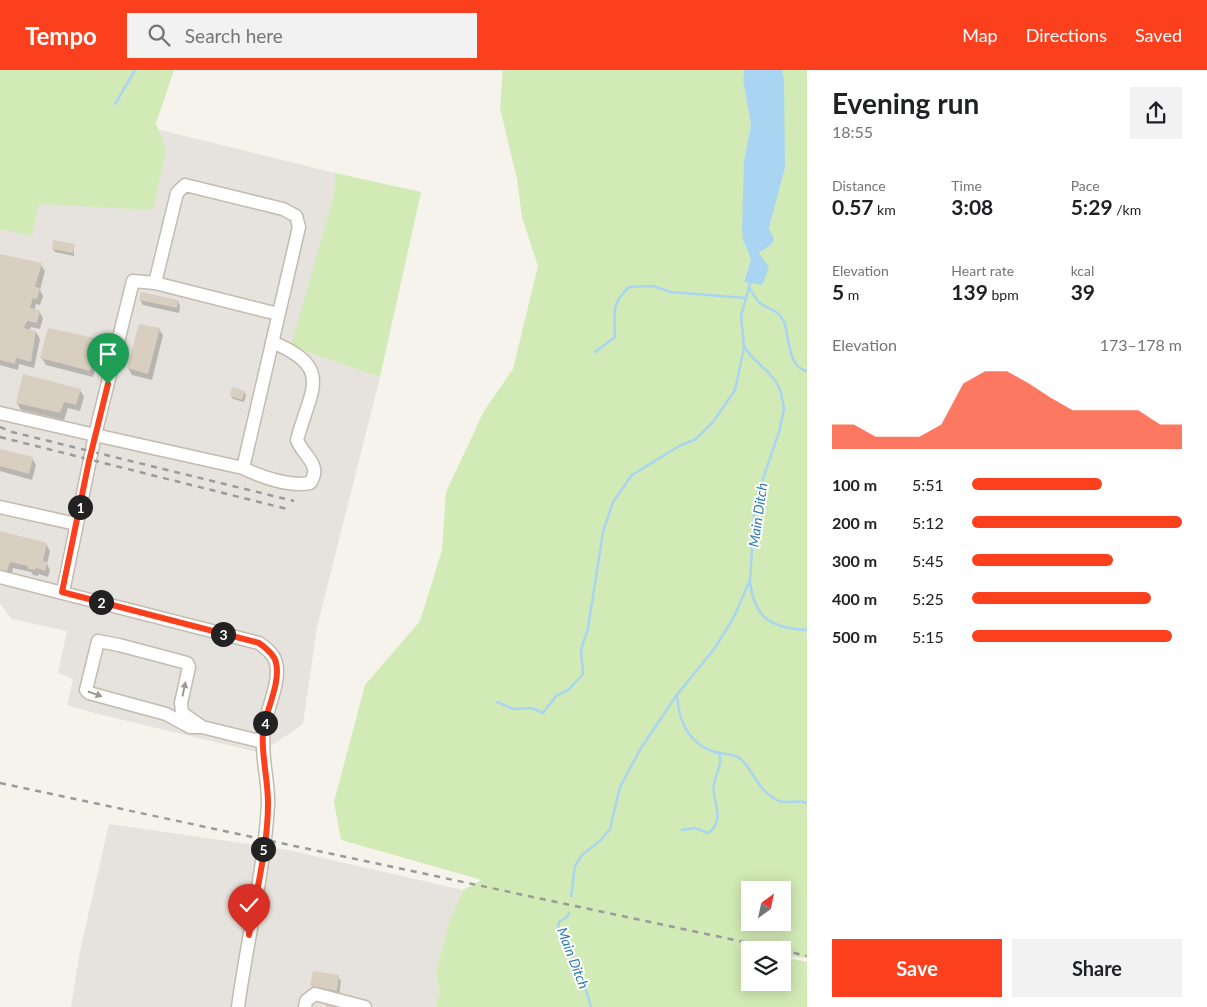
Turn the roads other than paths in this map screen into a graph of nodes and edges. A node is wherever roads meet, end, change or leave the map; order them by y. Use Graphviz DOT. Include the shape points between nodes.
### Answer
graph roads {
  1 [pos="155,283"];
  2 [pos="278,314"];
  3 [pos="272,342"];
  4 [pos="0,413"];
  5 [pos="95,436"];
  6 [pos="243,468"];
  7 [pos="0,507"];
  8 [pos="76,524"];
  9 [pos="0,577"];
  10 [pos="62,592"];
  11 [pos="202,727"];
  12 [pos="263,742"];
  13 [pos="238,1007"];
  14 [pos="306,1007"];
  15 [pos="365,1007"];
  1 -- 2 [label="street"];
  1 -- 2 [label="street" via="177,193 185,185 283,209 296,216 299,227"];
  1 -- 5 [label="street" via="133,281"];
  2 -- 3 [label="street"];
  3 -- 6 [label="street"];
  3 -- 6 [label="street" via="302,359 314,378 297,440 314,464 315,471 310,483 303,484 263,476"];
  4 -- 5 [label="street"];
  5 -- 6 [label="street"];
  5 -- 8 [label="street"];
  7 -- 8 [label="street"];
  8 -- 10 [label="street"];
  9 -- 10 [label="street"];
  10 -- 12 [label="street" via="259,643 276,663"];
  11 -- 11 [label="street, one-way" via="182,713 187,663 98,641 86,690 89,693 166,714 190,727"];
  11 -- 12 [label="street"];
  12 -- 13 [label="street" via="268,802 265,839"];
  14 -- 15 [label="street" via="306,1002 315,994"];
}
